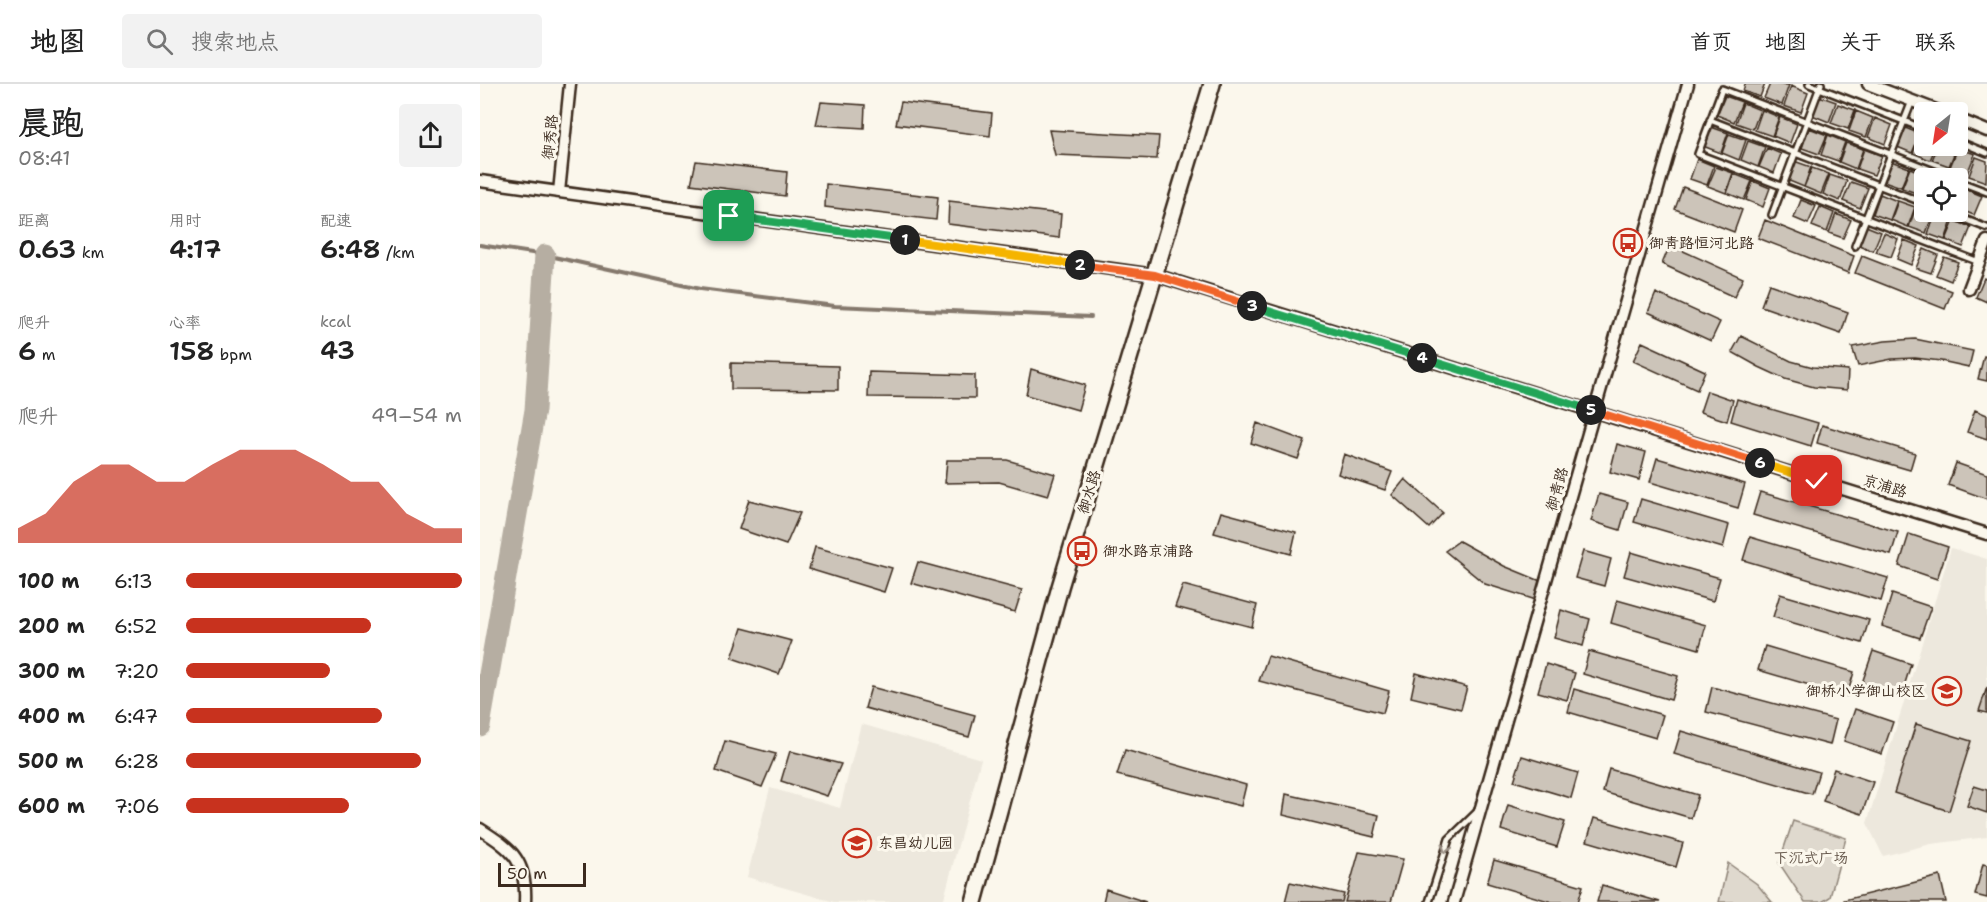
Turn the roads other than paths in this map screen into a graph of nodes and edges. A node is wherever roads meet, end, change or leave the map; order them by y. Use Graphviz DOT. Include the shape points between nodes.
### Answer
graph roads {
  1 [pos="570,84"];
  2 [pos="1212,84"];
  3 [pos="1688,84"];
  4 [pos="1809,84"];
  5 [pos="1868,84"];
  6 [pos="1820,86"];
  7 [pos="1912,101"];
  8 [pos="1710,120"];
  9 [pos="1904,121"];
  10 [pos="1806,122"];
  11 [pos="1968,123"];
  12 [pos="1914,125"];
  13 [pos="1987,131"];
  14 [pos="1968,145"];
  15 [pos="1795,153"];
  16 [pos="1987,153"];
  17 [pos="1891,155"];
  18 [pos="1925,168"];
  19 [pos="480,181"];
  20 [pos="1968,185"];
  21 [pos="1879,186"];
  22 [pos="1782,187"];
  23 [pos="559,192"];
  24 [pos="1987,192"];
  25 [pos="1914,199"];
  26 [pos="1772,215"];
  27 [pos="1866,219"];
  28 [pos="1968,221"];
  29 [pos="1987,228"];
  30 [pos="1987,241"];
  31 [pos="1855,246"];
  32 [pos="1981,266"];
  33 [pos="1155,275"];
  34 [pos="1969,289"];
  35 [pos="1594,411"];
  36 [pos="1987,534"];
  37 [pos="1481,807"];
  38 [pos="480,829"];
  39 [pos="525,902"];
  40 [pos="974,902"];
  41 [pos="1429,902"];
  42 [pos="1454,902"];
  1 -- 23 [label="street, 御秀路"];
  2 -- 33 [label="street, 御水路"];
  3 -- 35 [label="street, 御青路"];
  4 -- 6 [label="lane"];
  5 -- 7 [label="street"];
  6 -- 9 [label="lane"];
  6 -- 10 [label="lane"];
  7 -- 9 [label="lane"];
  8 -- 10 [label="lane" via="1722,89"];
  8 -- 15 [label="lane"];
  8 -- 22 [label="lane" via="1698,154"];
  9 -- 12 [label="lane"];
  9 -- 17 [label="lane"];
  10 -- 15 [label="lane"];
  10 -- 17 [label="lane"];
  11 -- 13 [label="street"];
  14 -- 16 [label="lane"];
  15 -- 21 [label="lane"];
  15 -- 22 [label="lane"];
  17 -- 18 [label="lane"];
  17 -- 21 [label="lane"];
  19 -- 23 [label="street, 京浦路"];
  20 -- 24 [label="lane"];
  21 -- 25 [label="lane"];
  21 -- 27 [label="lane"];
  22 -- 26 [label="lane"];
  22 -- 27 [label="lane"];
  23 -- 33 [label="street, 京浦路"];
  27 -- 31 [label="lane"];
  27 -- 32 [label="lane"];
  28 -- 29 [label="lane"];
  30 -- 32 [label="street"];
  32 -- 34 [label="street"];
  33 -- 35 [label="street, 京浦路"];
  33 -- 40 [label="street, 御水路" via="1060,587"];
  35 -- 36 [label="street, 京浦路"];
  35 -- 37 [label="street, 御青路"];
  37 -- 41 [label="lane, one-way" via="1449,839"];
  37 -- 42 [label="street, 御青路"];
  38 -- 39 [label="street" via="518,860 524,873"];
}
